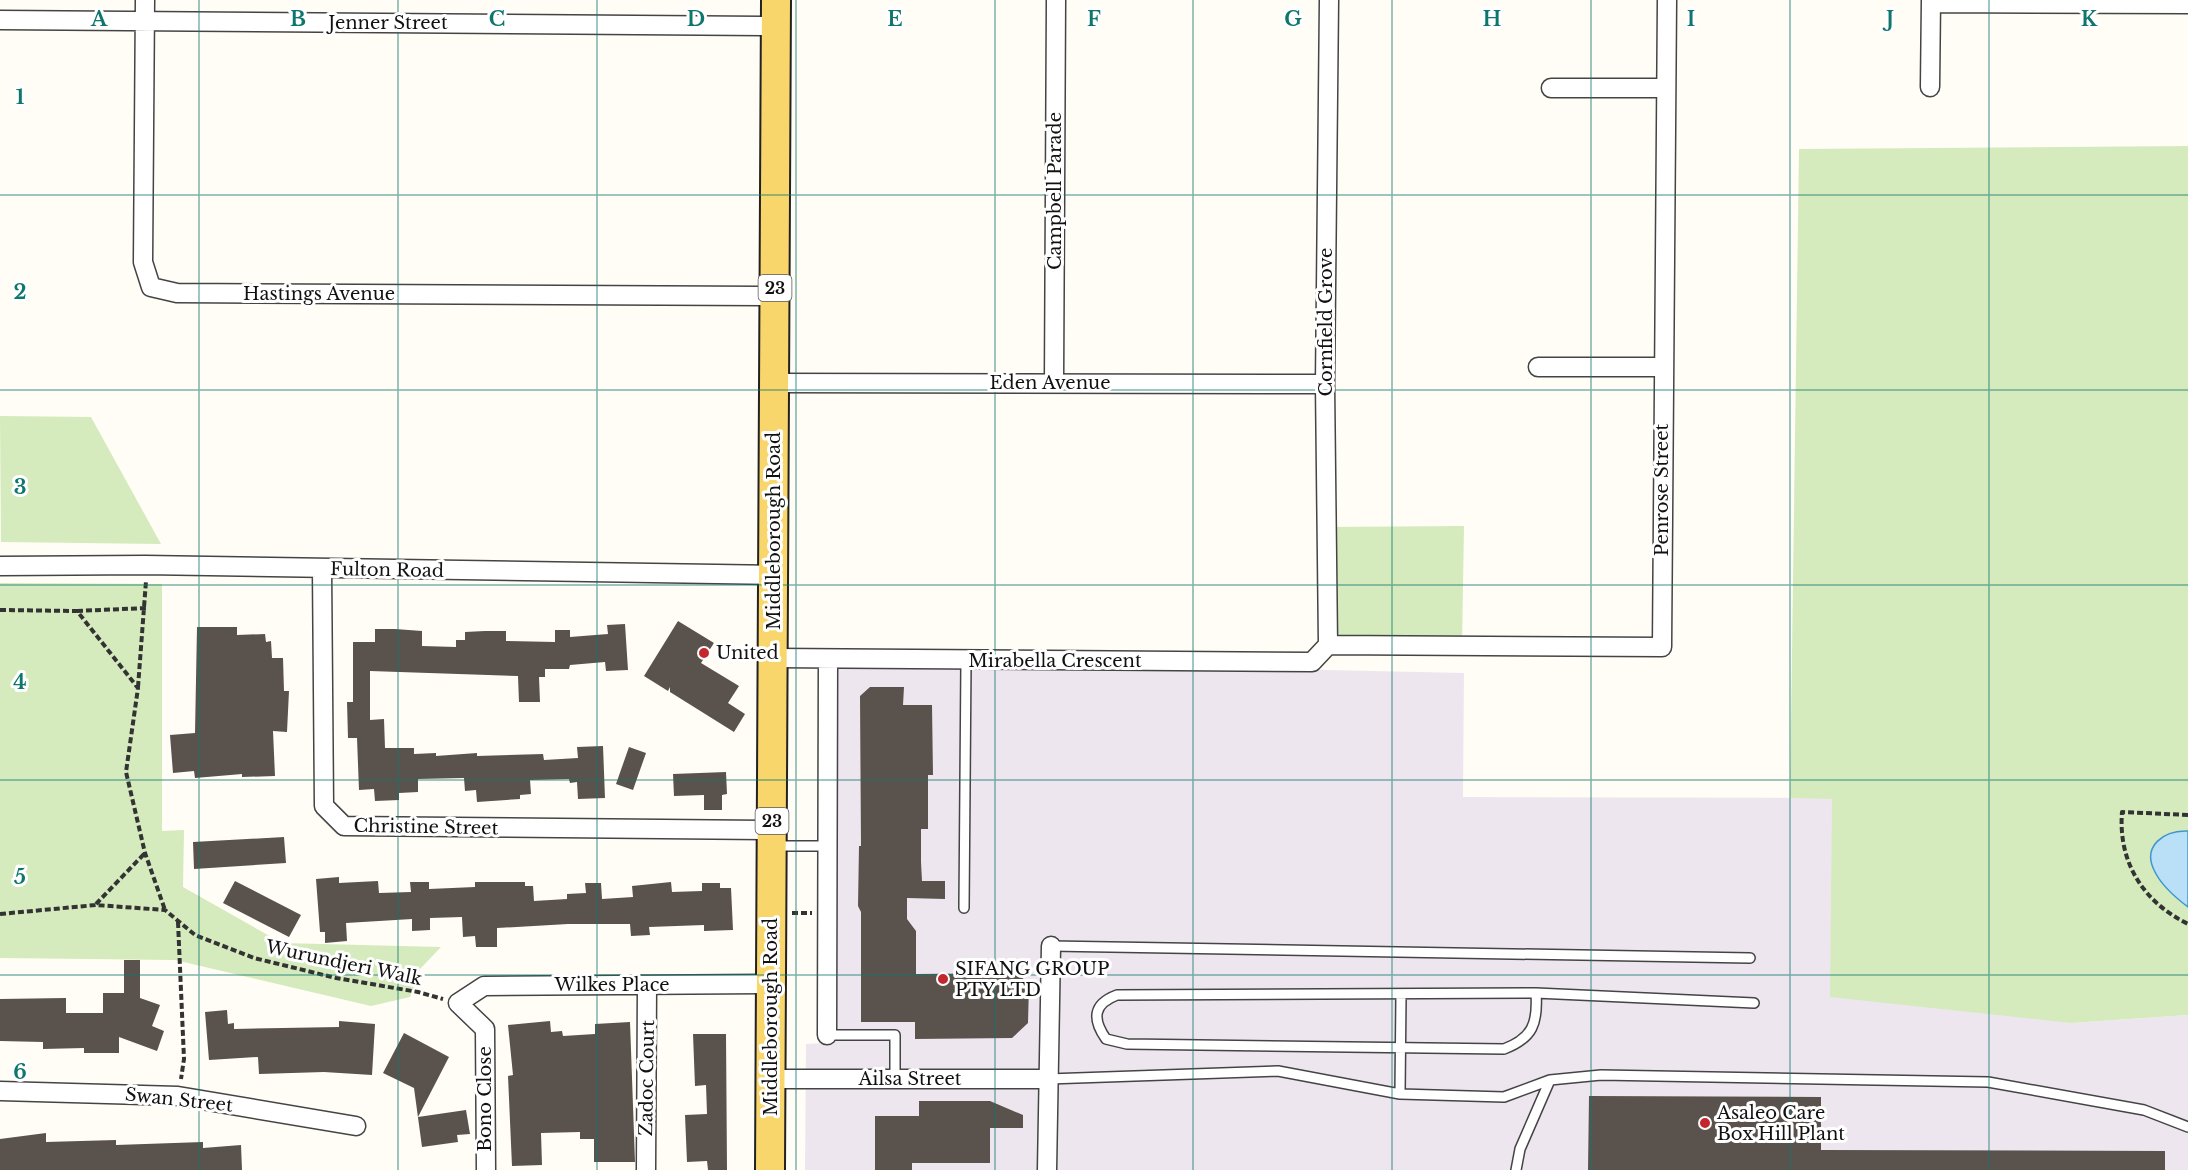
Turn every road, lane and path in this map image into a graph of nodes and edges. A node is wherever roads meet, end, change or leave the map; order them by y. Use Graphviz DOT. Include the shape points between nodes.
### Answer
graph roads {
  1 [pos="145,0"];
  2 [pos="1056,0"];
  3 [pos="1329,0"];
  4 [pos="1667,0"];
  5 [pos="1931,2"];
  6 [pos="2188,4"];
  7 [pos="776,13"];
  8 [pos="0,20"];
  9 [pos="145,21"];
  10 [pos="1930,87"];
  11 [pos="1551,88"];
  12 [pos="1666,88"];
  13 [pos="775,296"];
  14 [pos="1538,367"];
  15 [pos="1663,368"];
  16 [pos="775,383"];
  17 [pos="1054,383"];
  18 [pos="1325,384"];
  19 [pos="146,565"];
  20 [pos="0,566"];
  21 [pos="322,569"];
  22 [pos="774,575"];
  23 [pos="146,608"];
  24 [pos="0,610"];
  25 [pos="77,611"];
  26 [pos="1328,645"];
  27 [pos="774,658"];
  28 [pos="828,659"];
  29 [pos="966,661"];
  30 [pos="138,688"];
  31 [pos="2188,815"];
  32 [pos="772,838"];
  33 [pos="828,846"];
  34 [pos="145,853"];
  35 [pos="96,905"];
  36 [pos="964,908"];
  37 [pos="165,910"];
  38 [pos="772,913"];
  39 [pos="827,913"];
  40 [pos="0,914"];
  41 [pos="178,921"];
  42 [pos="2188,924"];
  43 [pos="1051,946"];
  44 [pos="1750,958"];
  45 [pos="772,984"];
  46 [pos="647,986"];
  47 [pos="1536,993"];
  48 [pos="1401,995"];
  49 [pos="1754,1003"];
  50 [pos="458,1004"];
  51 [pos="827,1035"];
  52 [pos="1401,1048"];
  53 [pos="894,1078"];
  54 [pos="771,1079"];
  55 [pos="1048,1079"];
  56 [pos="1550,1080"];
  57 [pos="0,1091"];
  58 [pos="1400,1094"];
  59 [pos="178,1096"];
  60 [pos="356,1126"];
  61 [pos="2188,1127"];
  62 [pos="486,1170"];
  63 [pos="646,1170"];
  64 [pos="770,1170"];
  65 [pos="1047,1170"];
  66 [pos="1516,1170"];
  1 -- 9 [label="street, Hastings Avenue"];
  2 -- 17 [label="street, Campbell Parade"];
  3 -- 18 [label="street, Cornfield Grove"];
  4 -- 12 [label="street, Penrose Street"];
  5 -- 6 [label="street"];
  5 -- 10 [label="street"];
  7 -- 9 [label="street, Jenner Street"];
  7 -- 13 [label="main road, Middleborough Road / 23"];
  8 -- 9 [label="street, Jenner Street"];
  9 -- 13 [label="street, Hastings Avenue" via="143,262 151,287 177,293"];
  11 -- 12 [label="street"];
  12 -- 15 [label="street, Penrose Street"];
  13 -- 16 [label="main road, Middleborough Road / 23"];
  14 -- 15 [label="street"];
  15 -- 26 [label="street, Penrose Street" via="1662,646"];
  16 -- 17 [label="street, Eden Avenue"];
  16 -- 22 [label="main road, Middleborough Road / 23"];
  17 -- 18 [label="street, Eden Avenue"];
  18 -- 26 [label="street, Cornfield Grove"];
  19 -- 20 [label="street, Fulton Road"];
  19 -- 21 [label="street, Fulton Road"];
  19 -- 23 [label="path"];
  21 -- 22 [label="street, Fulton Road"];
  21 -- 32 [label="street, Christine Street" via="324,806 344,826"];
  22 -- 27 [label="main road, Middleborough Road / 23"];
  23 -- 25 [label="path"];
  23 -- 30 [label="path"];
  24 -- 25 [label="path"];
  25 -- 30 [label="path"];
  26 -- 29 [label="street, Mirabella Crescent" via="1312,662"];
  27 -- 28 [label="street, Mirabella Crescent"];
  27 -- 32 [label="main road, Middleborough Road / 23"];
  28 -- 29 [label="street, Mirabella Crescent"];
  28 -- 33 [label="street"];
  29 -- 36 [label="lane"];
  30 -- 34 [label="path" via="126,772"];
  31 -- 42 [label="path" via="2122,812 2121,832 2130,868 2141,887 2154,902"];
  32 -- 33 [label="lane"];
  32 -- 38 [label="main road, Middleborough Road / 23"];
  33 -- 39 [label="street"];
  34 -- 35 [label="path"];
  34 -- 37 [label="path"];
  35 -- 37 [label="path"];
  35 -- 40 [label="path"];
  37 -- 41 [label="path, Wurundjeri Walk"];
  38 -- 39 [label="path"];
  38 -- 45 [label="main road, Middleborough Road / 23"];
  39 -- 51 [label="street"];
  41 -- 50 [label="path, Wurundjeri Walk" via="195,935 255,958"];
  41 -- 59 [label="path" via="184,1059"];
  43 -- 44 [label="lane"];
  43 -- 55 [label="street"];
  45 -- 46 [label="street, Wilkes Place"];
  45 -- 54 [label="main road, Middleborough Road / 23"];
  46 -- 50 [label="street, Wilkes Place" via="484,986"];
  46 -- 63 [label="street, Zadoc Court"];
  47 -- 48 [label="lane"];
  47 -- 49 [label="lane"];
  47 -- 52 [label="lane" via="1537,1016 1521,1043 1504,1049"];
  48 -- 52 [label="lane"];
  48 -- 52 [label="lane" via="1117,995 1103,1000 1097,1011 1097,1026 1106,1039 1127,1044"];
  50 -- 62 [label="street, Bono Close" via="485,1029"];
  51 -- 53 [label="lane" via="895,1035"];
  52 -- 58 [label="lane"];
  53 -- 54 [label="street, Ailsa Street"];
  53 -- 55 [label="street, Ailsa Street"];
  54 -- 64 [label="main road, Middleborough Road / 23"];
  55 -- 58 [label="lane" via="1278,1071"];
  55 -- 65 [label="street"];
  56 -- 58 [label="lane" via="1504,1097"];
  56 -- 61 [label="lane" via="1601,1076 1988,1082 2144,1110"];
  56 -- 66 [label="lane" via="1520,1149"];
  57 -- 59 [label="street, Swan Street"];
  59 -- 60 [label="street, Swan Street"];
}
